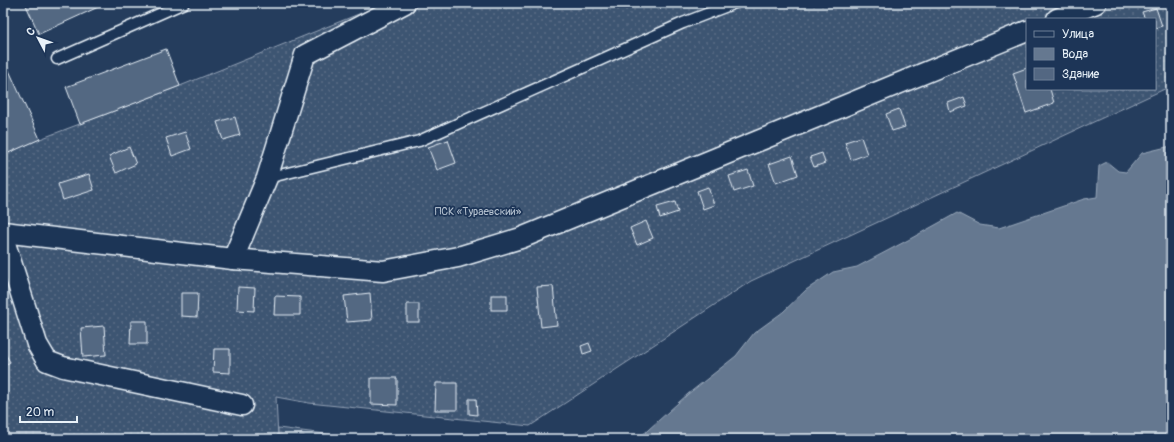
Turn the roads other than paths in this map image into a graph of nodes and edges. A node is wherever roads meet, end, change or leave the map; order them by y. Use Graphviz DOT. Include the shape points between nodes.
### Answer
graph roads {
  1 [pos="184,3"];
  2 [pos="405,3"];
  3 [pos="735,3"];
  4 [pos="1096,3"];
  5 [pos="1059,18"];
  6 [pos="1026,31"];
  7 [pos="57,59"];
  8 [pos="267,178"];
  9 [pos="3,232"];
  10 [pos="3,237"];
  11 [pos="233,259"];
  12 [pos="242,404"];
  1 -- 7 [label="lane"];
  2 -- 8 [label="street" via="305,55"];
  3 -- 8 [label="lane" via="683,23 419,141"];
  4 -- 5 [label="street"];
  6 -- 11 [label="street" via="521,238 458,257 382,271"];
  8 -- 11 [label="street"];
  9 -- 11 [label="street"];
  10 -- 12 [label="street" via="37,344 47,361 63,367"];
}
